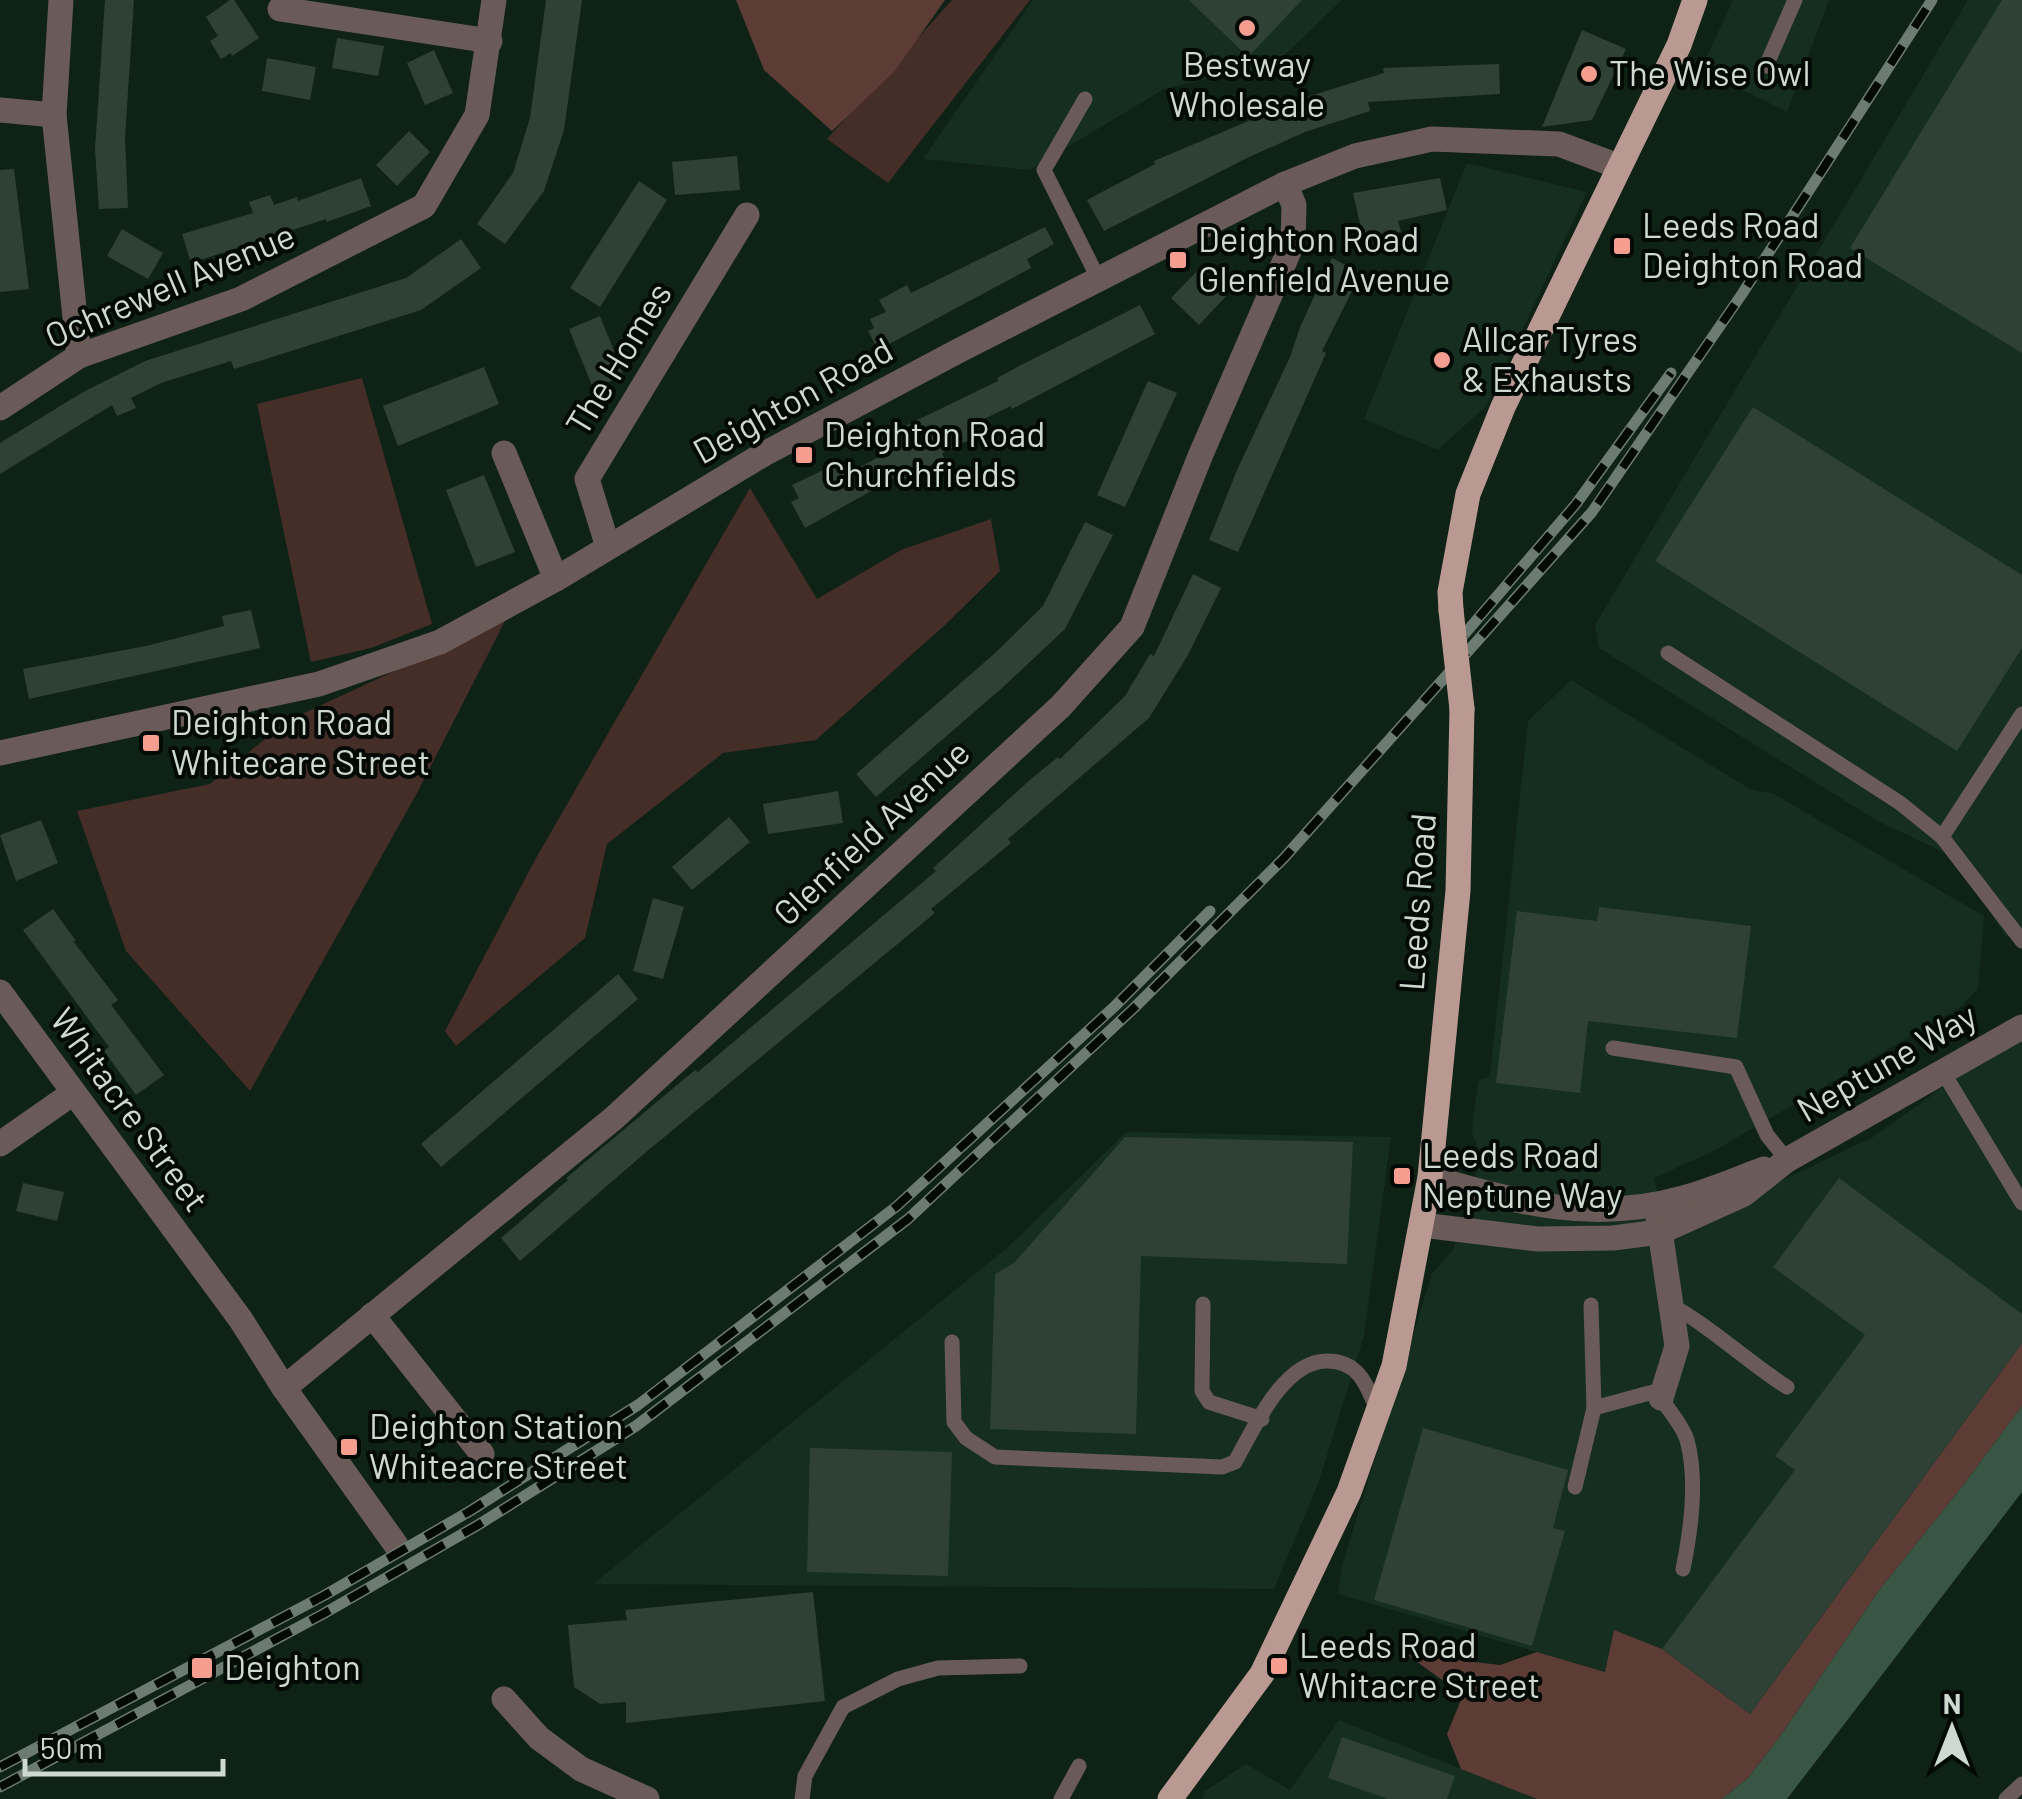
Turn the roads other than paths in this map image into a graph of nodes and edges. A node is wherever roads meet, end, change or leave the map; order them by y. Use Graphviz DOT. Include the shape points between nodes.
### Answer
graph roads {
  1 [pos="62,0"];
  2 [pos="494,0"];
  3 [pos="1695,0"];
  4 [pos="1794,0"];
  5 [pos="280,9"];
  6 [pos="490,41"];
  7 [pos="1766,66"];
  8 [pos="1085,99"];
  9 [pos="0,110"];
  10 [pos="54,115"];
  11 [pos="1618,166"];
  12 [pos="1285,184"];
  13 [pos="747,214"];
  14 [pos="1098,278"];
  15 [pos="79,356"];
  16 [pos="0,408"];
  17 [pos="504,453"];
  18 [pos="608,547"];
  19 [pos="556,579"];
  20 [pos="1668,653"];
  21 [pos="2022,714"];
  22 [pos="0,753"];
  23 [pos="1942,837"];
  24 [pos="2022,940"];
  25 [pos="0,992"];
  26 [pos="2022,1027"];
  27 [pos="1612,1048"];
  28 [pos="1942,1072"];
  29 [pos="73,1093"];
  30 [pos="0,1144"];
  31 [pos="1788,1160"];
  32 [pos="1430,1176"];
  33 [pos="2022,1203"];
  34 [pos="1585,1209"];
  35 [pos="1422,1225"];
  36 [pos="1660,1232"];
  37 [pos="1203,1304"];
  38 [pos="1669,1304"];
  39 [pos="1591,1305"];
  40 [pos="372,1314"];
  41 [pos="952,1342"];
  42 [pos="1787,1387"];
  43 [pos="284,1388"];
  44 [pos="1663,1394"];
  45 [pos="1594,1408"];
  46 [pos="1378,1412"];
  47 [pos="1262,1418"];
  48 [pos="482,1454"];
  49 [pos="1575,1487"];
  50 [pos="396,1545"];
  51 [pos="1682,1569"];
  52 [pos="1020,1666"];
  53 [pos="504,1698"];
  54 [pos="1079,1766"];
  55 [pos="2022,1784"];
  56 [pos="647,1799"];
  57 [pos="802,1799"];
  58 [pos="1061,1799"];
  59 [pos="1170,1799"];
  60 [pos="2006,1799"];
  1 -- 10 [label="street"];
  2 -- 6 [label="street, Ochrewell Avenue"];
  3 -- 11 [label="main road, Leeds Road"];
  4 -- 7 [label="lane"];
  5 -- 6 [label="street"];
  6 -- 15 [label="street, Ochrewell Avenue" via="477,115 424,206 241,299"];
  8 -- 14 [label="lane" via="1044,170"];
  9 -- 10 [label="street"];
  10 -- 15 [label="street"];
  11 -- 12 [label="street, Deighton Road" via="1559,144 1432,138 1355,156"];
  11 -- 32 [label="main road, Leeds Road, bridge" via="1468,494 1450,592 1462,709 1458,891"];
  12 -- 14 [label="street, Deighton Road"];
  12 -- 40 [label="street, Glenfield Avenue" via="1294,205 1293,242 1132,627 1061,706 614,1118"];
  13 -- 18 [label="street, The Homes" via="587,479"];
  14 -- 18 [label="street, Deighton Road" via="764,454"];
  15 -- 16 [label="street, Ochrewell Avenue"];
  17 -- 19 [label="street"];
  18 -- 19 [label="street, Deighton Road"];
  19 -- 22 [label="street, Deighton Road" via="440,642 319,684"];
  20 -- 23 [label="lane"];
  21 -- 23 [label="lane"];
  23 -- 24 [label="lane"];
  25 -- 29 [label="street, Whitacre Street"];
  26 -- 28 [label="street, Neptune Way"];
  27 -- 31 [label="lane" via="1736,1067 1767,1136"];
  28 -- 31 [label="street, Neptune Way"];
  28 -- 33 [label="lane"];
  29 -- 30 [label="street"];
  29 -- 43 [label="street, Whitacre Street"];
  31 -- 34 [label="street, Neptune Way" via="1682,1199"];
  31 -- 36 [label="street, Neptune Way" via="1744,1194"];
  32 -- 34 [label="street, Neptune Way" via="1514,1202"];
  32 -- 35 [label="main road, Leeds Road"];
  34 -- 36 [label="street, Neptune Way" via="1602,1222 1658,1217"];
  35 -- 36 [label="street, Neptune Way" via="1538,1238"];
  35 -- 46 [label="main road, Leeds Road" via="1394,1366"];
  36 -- 38 [label="street"];
  37 -- 47 [label="lane" via="1202,1392 1209,1402"];
  38 -- 42 [label="lane"];
  38 -- 44 [label="street" via="1677,1346"];
  39 -- 45 [label="lane"];
  40 -- 43 [label="street, Glenfield Avenue"];
  40 -- 48 [label="street"];
  41 -- 47 [label="lane" via="954,1422 995,1456 1222,1466 1235,1462"];
  43 -- 50 [label="street"];
  44 -- 45 [label="lane"];
  44 -- 51 [label="lane" via="1687,1437 1693,1522"];
  45 -- 49 [label="lane"];
  46 -- 47 [label="lane" via="1351,1366 1310,1362 1282,1385"];
  46 -- 59 [label="main road, Leeds Road" via="1350,1492 1262,1674"];
  52 -- 57 [label="lane" via="938,1668 898,1679 843,1707 805,1776"];
  53 -- 56 [label="street" via="538,1738 581,1769"];
  54 -- 58 [label="lane"];
  55 -- 60 [label="lane"];
}
